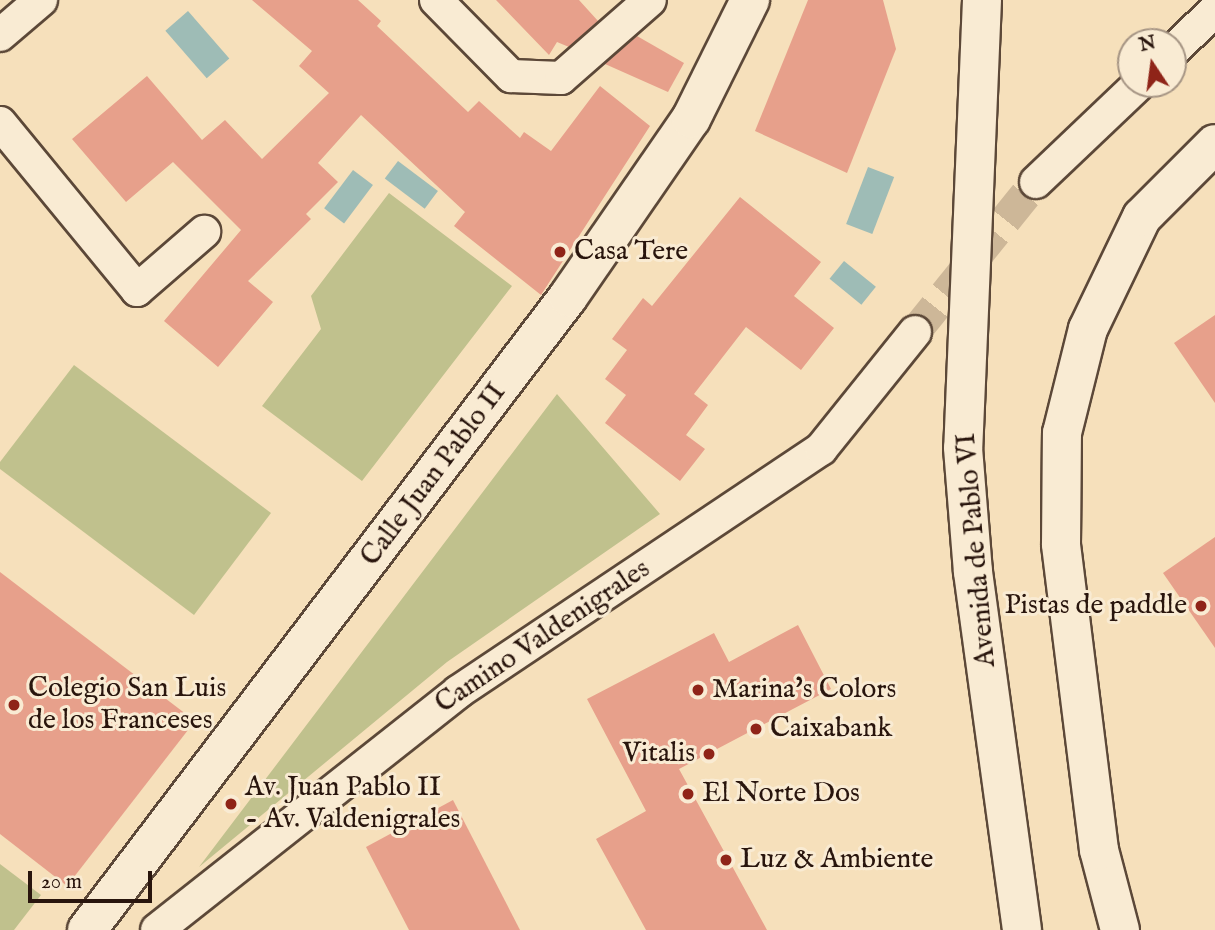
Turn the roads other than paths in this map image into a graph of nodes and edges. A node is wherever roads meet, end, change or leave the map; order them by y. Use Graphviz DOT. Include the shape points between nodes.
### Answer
graph roads {
  1 [pos="41,0"];
  2 [pos="436,0"];
  3 [pos="650,0"];
  4 [pos="750,0"];
  5 [pos="982,0"];
  6 [pos="1215,10"];
  7 [pos="2,28"];
  8 [pos="1187,37"];
  9 [pos="1124,98"];
  10 [pos="0,123"];
  11 [pos="1215,144"];
  12 [pos="1036,182"];
  13 [pos="204,232"];
  14 [pos="915,332"];
  15 [pos="87,930"];
  16 [pos="157,930"];
  17 [pos="1022,930"];
  18 [pos="1121,930"];
  1 -- 7 [label="street"];
  2 -- 3 [label="street" via="511,76 561,78"];
  4 -- 15 [label="main road, Calle Juan Pablo II" via="691,119 568,297"];
  5 -- 17 [label="main road, Avenida de Pablo VI" via="963,447 973,572"];
  6 -- 8 [label="street"];
  9 -- 12 [label="street"];
  10 -- 13 [label="street" via="137,290"];
  11 -- 18 [label="main road" via="1142,217 1088,329 1062,433 1061,544 1099,850"];
  14 -- 16 [label="street, Camino Valdenigrales" via="821,449 458,692"];
}
